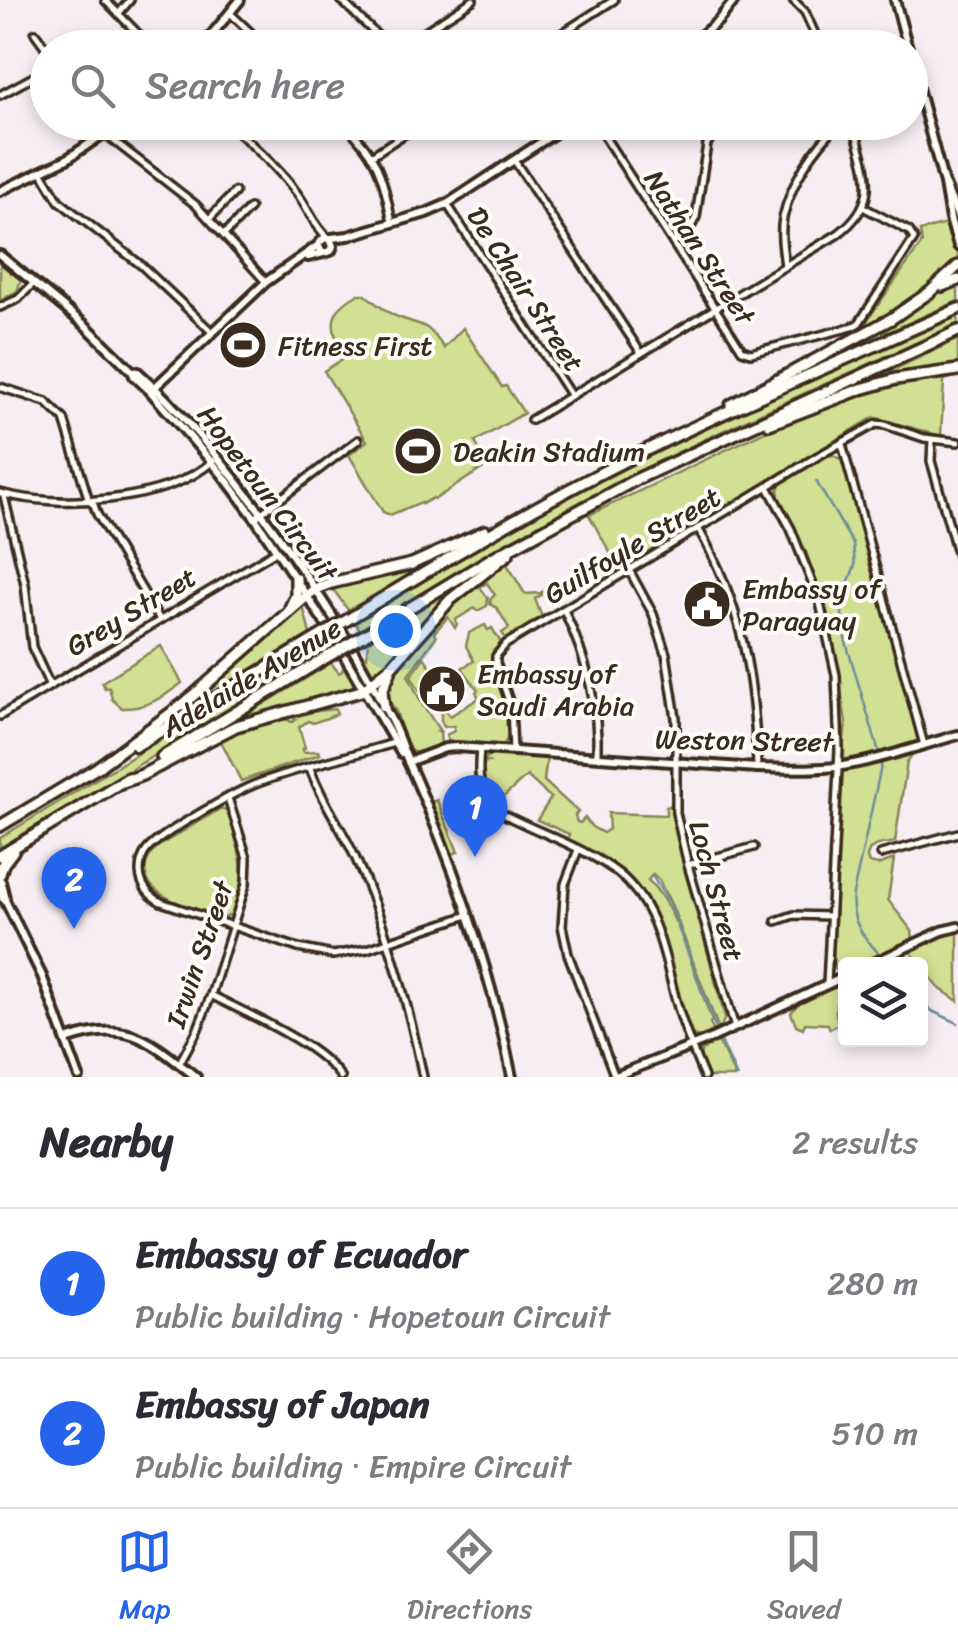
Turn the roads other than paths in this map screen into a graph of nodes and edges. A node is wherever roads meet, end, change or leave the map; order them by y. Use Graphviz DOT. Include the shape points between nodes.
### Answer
graph roads {
  1 [pos="105,0"];
  2 [pos="130,0"];
  3 [pos="240,0"];
  4 [pos="340,0"];
  5 [pos="614,0"];
  6 [pos="735,0"];
  7 [pos="794,0"];
  8 [pos="895,0"];
  9 [pos="470,1"];
  10 [pos="230,13"];
  11 [pos="118,14"];
  12 [pos="134,30"];
  13 [pos="216,30"];
  14 [pos="248,30"];
  15 [pos="371,30"];
  16 [pos="426,30"];
  17 [pos="568,30"];
  18 [pos="708,30"];
  19 [pos="813,30"];
  20 [pos="903,30"];
  21 [pos="30,79"];
  22 [pos="0,95"];
  23 [pos="928,130"];
  24 [pos="95,140"];
  25 [pos="113,140"];
  26 [pos="246,140"];
  27 [pos="358,140"];
  28 [pos="395,140"];
  29 [pos="545,140"];
  30 [pos="607,140"];
  31 [pos="710,140"];
  32 [pos="823,140"];
  33 [pos="857,140"];
  34 [pos="371,156"];
  35 [pos="514,160"];
  36 [pos="42,173"];
  37 [pos="944,184"];
  38 [pos="0,192"];
  39 [pos="235,192"];
  40 [pos="446,204"];
  41 [pos="250,208"];
  42 [pos="863,208"];
  43 [pos="958,218"];
  44 [pos="209,219"];
  45 [pos="392,222"];
  46 [pos="224,236"];
  47 [pos="957,242"];
  48 [pos="325,244"];
  49 [pos="673,244"];
  50 [pos="0,254"];
  51 [pos="785,266"];
  52 [pos="958,266"];
  53 [pos="958,280"];
  54 [pos="34,282"];
  55 [pos="266,282"];
  56 [pos="930,292"];
  57 [pos="0,307"];
  58 [pos="715,308"];
  59 [pos="958,308"];
  60 [pos="958,330"];
  61 [pos="212,332"];
  62 [pos="642,353"];
  63 [pos="958,370"];
  64 [pos="0,386"];
  65 [pos="152,389"];
  66 [pos="571,396"];
  67 [pos="531,420"];
  68 [pos="681,435"];
  69 [pos="358,440"];
  70 [pos="932,440"];
  71 [pos="958,442"];
  72 [pos="842,443"];
  73 [pos="706,446"];
  74 [pos="215,460"];
  75 [pos="768,487"];
  76 [pos="2,494"];
  77 [pos="551,499"];
  78 [pos="88,501"];
  79 [pos="258,516"];
  80 [pos="698,528"];
  81 [pos="538,532"];
  82 [pos="281,548"];
  83 [pos="958,556"];
  84 [pos="629,570"];
  85 [pos="296,578"];
  86 [pos="312,593"];
  87 [pos="564,610"];
  88 [pos="282,617"];
  89 [pos="160,620"];
  90 [pos="397,661"];
  91 [pos="50,686"];
  92 [pos="367,686"];
  93 [pos="384,707"];
  94 [pos="0,716"];
  95 [pos="958,736"];
  96 [pos="397,741"];
  97 [pos="924,744"];
  98 [pos="480,749"];
  99 [pos="513,751"];
  100 [pos="598,756"];
  101 [pos="408,762"];
  102 [pos="675,762"];
  103 [pos="837,766"];
  104 [pos="98,767"];
  105 [pos="310,768"];
  106 [pos="757,768"];
  107 [pos="123,782"];
  108 [pos="228,798"];
  109 [pos="0,826"];
  110 [pos="958,833"];
  111 [pos="18,845"];
  112 [pos="754,848"];
  113 [pos="578,850"];
  114 [pos="881,854"];
  115 [pos="0,856"];
  116 [pos="688,866"];
  117 [pos="0,874"];
  118 [pos="0,882"];
  119 [pos="2,896"];
  120 [pos="468,916"];
  121 [pos="830,916"];
  122 [pos="776,922"];
  123 [pos="233,927"];
  124 [pos="958,927"];
  125 [pos="387,942"];
  126 [pos="886,957"];
  127 [pos="838,979"];
  128 [pos="827,984"];
  129 [pos="211,995"];
  130 [pos="735,1028"];
  131 [pos="66,1040"];
  132 [pos="692,1047"];
  133 [pos="179,1064"];
  134 [pos="78,1077"];
  135 [pos="196,1077"];
  136 [pos="342,1077"];
  137 [pos="423,1077"];
  138 [pos="512,1077"];
  139 [pos="614,1077"];
  140 [pos="704,1077"];
  1 -- 11 [label="street"];
  2 -- 11 [label="street"];
  3 -- 10 [label="street"];
  4 -- 15 [label="street"];
  5 -- 17 [label="street"];
  6 -- 18 [label="street"];
  7 -- 19 [label="street"];
  8 -- 20 [label="street"];
  9 -- 16 [label="street"];
  10 -- 13 [label="street"];
  10 -- 14 [label="street"];
  11 -- 12 [label="street"];
  21 -- 22 [label="street"];
  23 -- 37 [label="street"];
  24 -- 36 [label="street"];
  25 -- 44 [label="street"];
  26 -- 48 [label="street" via="300,195"];
  27 -- 34 [label="street"];
  28 -- 34 [label="street"];
  29 -- 35 [label="street"];
  30 -- 49 [label="street, Nathan Street"];
  31 -- 49 [label="street" via="696,217"];
  32 -- 51 [label="street" via="783,218"];
  33 -- 42 [label="street" via="868,187"];
  34 -- 45 [label="street"];
  35 -- 40 [label="street"];
  35 -- 62 [label="street"];
  36 -- 38 [label="street"];
  36 -- 61 [label="street" via="59,201"];
  37 -- 43 [label="street"];
  37 -- 47 [label="street"];
  39 -- 44 [label="street"];
  40 -- 45 [label="street"];
  40 -- 66 [label="street, De Chair Street"];
  41 -- 46 [label="street"];
  42 -- 51 [label="street" via="838,234"];
  42 -- 58 [label="street, Nathan Street" via="914,239 860,323 751,353 742,350"];
  43 -- 47 [label="street"];
  44 -- 46 [label="street"];
  45 -- 48 [label="street"];
  46 -- 55 [label="street"];
  48 -- 55 [label="street"];
  49 -- 58 [label="street, Nathan Street"];
  50 -- 54 [label="street, Hopetoun Circuit"];
  51 -- 58 [label="street"];
  52 -- 56 [label="highway"];
  53 -- 56 [label="highway"];
  54 -- 57 [label="street"];
  54 -- 65 [label="street, Hopetoun Circuit"];
  55 -- 61 [label="street"];
  56 -- 68 [label="highway"];
  58 -- 62 [label="street"];
  59 -- 68 [label="highway, Adelaide Avenue"];
  60 -- 73 [label="highway, Adelaide Avenue"];
  61 -- 65 [label="street"];
  62 -- 66 [label="street"];
  63 -- 73 [label="highway" via="861,389"];
  64 -- 78 [label="street" via="46,402 64,419"];
  65 -- 74 [label="street, Hopetoun Circuit"];
  66 -- 67 [label="street"];
  68 -- 77 [label="highway, Adelaide Avenue"];
  69 -- 79 [label="street"];
  70 -- 71 [label="street"];
  70 -- 72 [label="street, Guilfoyle Street" via="876,424"];
  70 -- 83 [label="street" via="930,461"];
  72 -- 75 [label="street, Guilfoyle Street"];
  72 -- 97 [label="street"];
  73 -- 81 [label="highway, Adelaide Avenue"];
  74 -- 78 [label="street" via="152,490"];
  74 -- 79 [label="street, Hopetoun Circuit"];
  75 -- 80 [label="street, Guilfoyle Street"];
  75 -- 103 [label="street" via="792,529 826,624 838,700"];
  76 -- 78 [label="street"];
  76 -- 91 [label="street" via="25,584 32,647"];
  77 -- 86 [label="highway" via="421,561"];
  77 -- 104 [label="highway, Adelaide Avenue, bridge"];
  78 -- 89 [label="street"];
  79 -- 82 [label="street, Hopetoun Circuit"];
  80 -- 84 [label="street, Guilfoyle Street"];
  80 -- 106 [label="street" via="731,597 746,652"];
  81 -- 90 [label="highway" via="450,600"];
  81 -- 107 [label="highway, Adelaide Avenue, bridge"];
  82 -- 85 [label="street, Hopetoun Circuit"];
  82 -- 86 [label="street, Hopetoun Circuit"];
  82 -- 89 [label="street, Grey Street"];
  84 -- 87 [label="street, Guilfoyle Street"];
  84 -- 102 [label="street, Loch Street" via="666,654"];
  85 -- 86 [label="street, Hopetoun Circuit"];
  85 -- 88 [label="highway" via="295,599"];
  86 -- 88 [label="highway"];
  86 -- 92 [label="street, Hopetoun Circuit"];
  87 -- 99 [label="street, Guilfoyle Street" via="496,656"];
  87 -- 100 [label="street" via="592,690"];
  88 -- 104 [label="highway" via="186,702"];
  89 -- 91 [label="street, Grey Street"];
  90 -- 92 [label="highway"];
  90 -- 93 [label="highway" via="383,688"];
  91 -- 94 [label="street, Grey Street"];
  92 -- 93 [label="street, Hopetoun Circuit"];
  92 -- 96 [label="street, Hopetoun Circuit"];
  92 -- 107 [label="highway" via="236,726"];
  93 -- 96 [label="street, Hopetoun Circuit"];
  95 -- 97 [label="street, Weston Street"];
  96 -- 101 [label="street, Hopetoun Circuit"];
  96 -- 105 [label="street"];
  97 -- 103 [label="street, Weston Street"];
  98 -- 99 [label="street, Weston Street"];
  98 -- 101 [label="street, Weston Street" via="445,748"];
  98 -- 113 [label="street" via="478,775 488,802"];
  99 -- 100 [label="street, Weston Street"];
  100 -- 102 [label="street, Weston Street"];
  101 -- 120 [label="street, Hopetoun Circuit"];
  102 -- 106 [label="street, Weston Street"];
  102 -- 116 [label="street, Loch Street" via="676,813"];
  103 -- 106 [label="street, Weston Street"];
  103 -- 121 [label="street"];
  104 -- 109 [label="highway, Adelaide Avenue"];
  105 -- 108 [label="street"];
  105 -- 125 [label="street" via="355,856"];
  107 -- 111 [label="highway, Adelaide Avenue"];
  108 -- 123 [label="street, Irwin Street" via="247,858"];
  108 -- 123 [label="street" via="159,839 140,868 153,898"];
  110 -- 114 [label="street"];
  111 -- 115 [label="highway, Adelaide Avenue"];
  111 -- 117 [label="highway"];
  112 -- 116 [label="street"];
  113 -- 132 [label="street" via="619,874 652,916"];
  113 -- 139 [label="street" via="565,884 562,926"];
  116 -- 130 [label="street, Loch Street"];
  118 -- 119 [label="highway"];
  119 -- 131 [label="street"];
  120 -- 125 [label="street"];
  120 -- 138 [label="street, Hopetoun Circuit"];
  121 -- 122 [label="street"];
  121 -- 128 [label="street"];
  123 -- 125 [label="street" via="332,955"];
  123 -- 129 [label="street, Irwin Street"];
  124 -- 126 [label="street"];
  125 -- 137 [label="street"];
  127 -- 128 [label="street"];
  128 -- 130 [label="street"];
  129 -- 133 [label="street, Irwin Street"];
  129 -- 136 [label="street" via="300,1042"];
  130 -- 132 [label="street"];
  131 -- 133 [label="street" via="98,1030 128,1032"];
  131 -- 134 [label="street"];
  132 -- 139 [label="street"];
  132 -- 140 [label="street"];
  133 -- 135 [label="street"];
}
